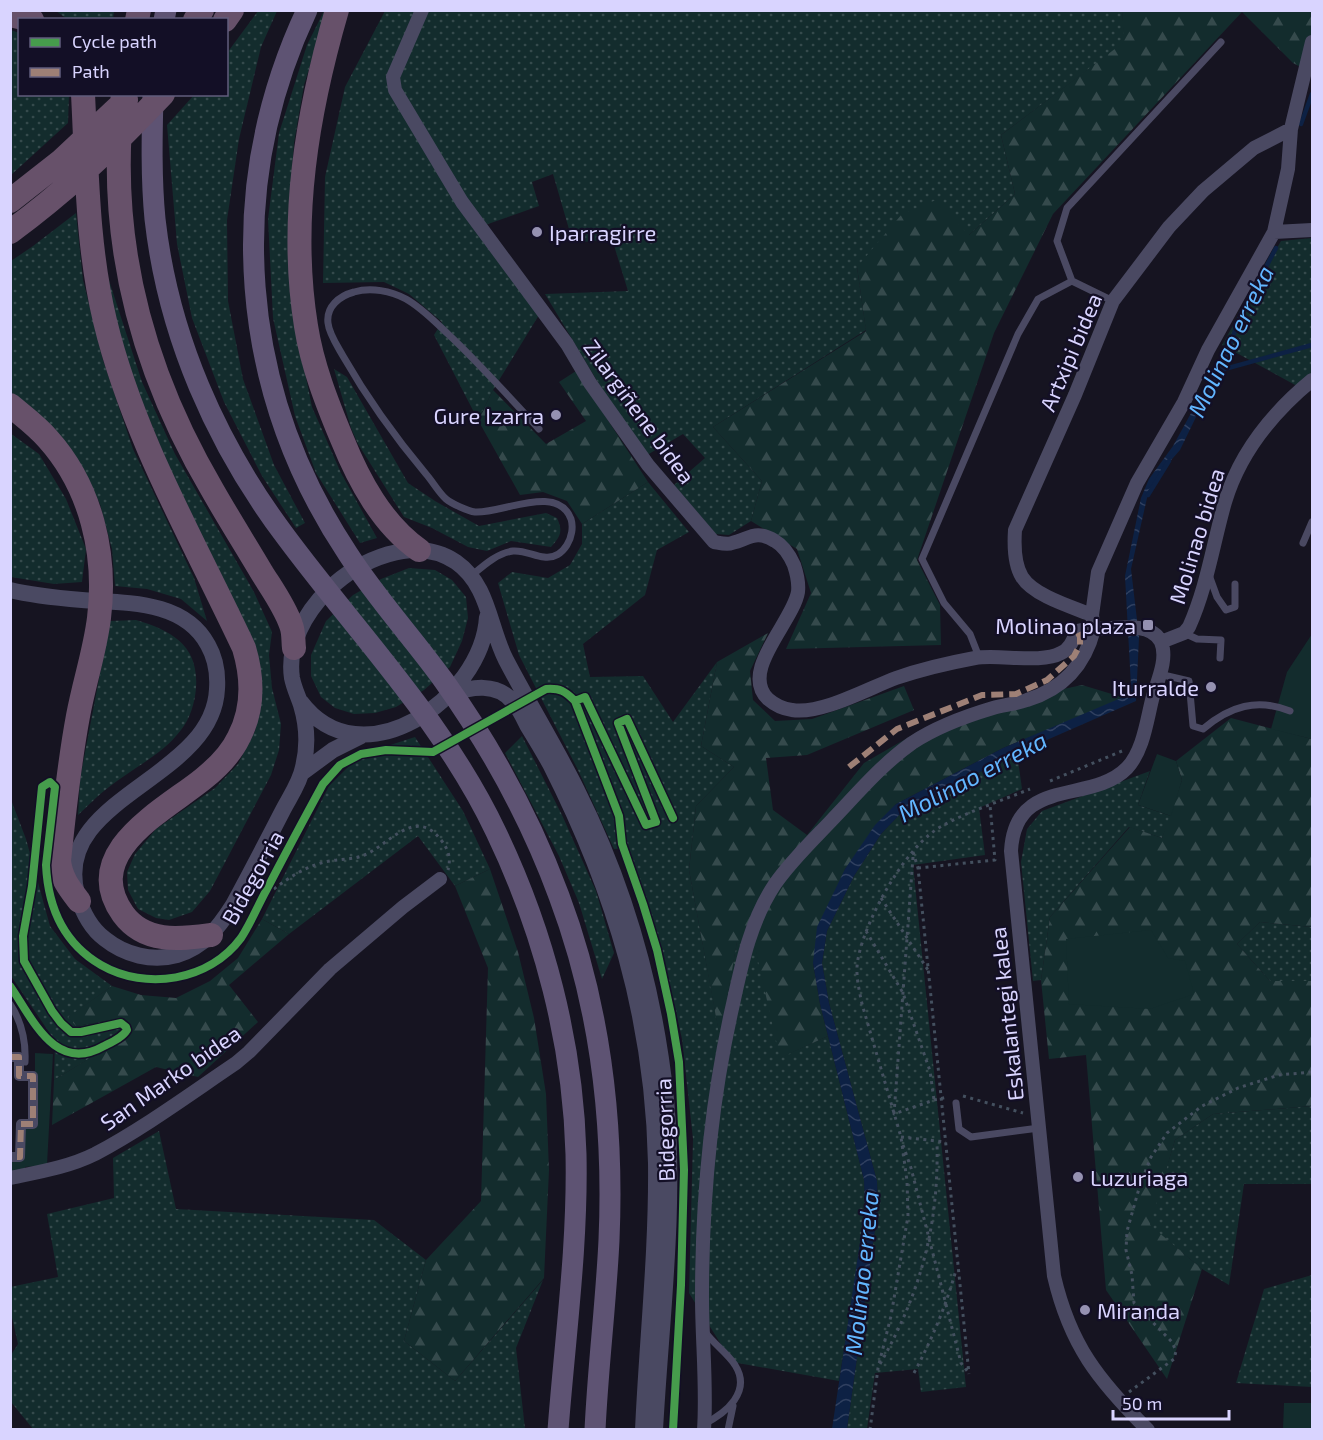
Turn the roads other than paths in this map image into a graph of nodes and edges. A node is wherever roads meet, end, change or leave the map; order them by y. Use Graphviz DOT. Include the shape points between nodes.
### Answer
graph roads {
  1 [pos="307,10"];
  2 [pos="337,10"];
  3 [pos="422,10"];
  4 [pos="1221,42"];
  5 [pos="1312,42"];
  6 [pos="83,96"];
  7 [pos="123,96"];
  8 [pos="128,96"];
  9 [pos="153,96"];
  10 [pos="161,96"];
  11 [pos="1291,129"];
  12 [pos="10,201"];
  13 [pos="1312,230"];
  14 [pos="10,231"];
  15 [pos="1274,232"];
  16 [pos="1072,280"];
  17 [pos="1113,301"];
  18 [pos="1312,380"];
  19 [pos="10,405"];
  20 [pos="539,429"];
  21 [pos="1312,522"];
  22 [pos="1303,543"];
  23 [pos="419,550"];
  24 [pos="1208,573"];
  25 [pos="471,576"];
  26 [pos="1234,584"];
  27 [pos="10,590"];
  28 [pos="486,603"];
  29 [pos="1093,622"];
  30 [pos="1184,633"];
  31 [pos="1161,642"];
  32 [pos="294,648"];
  33 [pos="979,657"];
  34 [pos="1220,658"];
  35 [pos="1159,674"];
  36 [pos="450,694"];
  37 [pos="300,701"];
  38 [pos="524,706"];
  39 [pos="1290,711"];
  40 [pos="365,734"];
  41 [pos="303,772"];
  42 [pos="440,879"];
  43 [pos="79,901"];
  44 [pos="212,935"];
  45 [pos="10,1004"];
  46 [pos="10,1057"];
  47 [pos="25,1062"];
  48 [pos="956,1103"];
  49 [pos="1039,1128"];
  50 [pos="10,1157"];
  51 [pos="10,1178"];
  52 [pos="703,1329"];
  53 [pos="1120,1402"];
  54 [pos="733,1405"];
  55 [pos="704,1427"];
  56 [pos="558,1430"];
  57 [pos="595,1430"];
  58 [pos="642,1430"];
  59 [pos="655,1430"];
  60 [pos="728,1430"];
  61 [pos="1136,1430"];
  62 [pos="1148,1430"];
  1 -- 57 [label="main road" via="279,78 263,143 254,209 254,276 261,342 277,407 322,512 362,575 445,682 524,814 559,897 587,988 602,1067 610,1196"];
  2 -- 23 [label="highway" via="306,147 299,211 300,279 306,328 327,405 349,457 389,523"];
  3 -- 33 [label="street, Zilargiñene bidea" via="393,77 395,90 462,202 567,345 648,465 714,542 730,544 754,534 775,540 789,554 798,574 798,592 764,659 760,675 762,693 775,705 794,711 813,708 934,666"];
  4 -- 16 [label="lane" via="1067,208 1057,242"];
  5 -- 11 [label="street"];
  6 -- 44 [label="highway" via="89,228 108,332 144,440 244,648 251,678 249,709 232,749 208,775 132,834 112,869 112,890 126,918 141,931 170,939"];
  7 -- 32 [label="highway" via="118,170 120,224 145,342 179,428 291,625"];
  8 -- 12 [label="highway" via="61,161"];
  9 -- 56 [label="main road" via="155,215 160,252 177,325 209,412 240,470 286,539 409,693 466,777 495,830 529,911 555,996 569,1071 576,1152 572,1267"];
  10 -- 14 [label="highway" via="105,153"];
  11 -- 15 [label="street" via="1288,169"];
  11 -- 17 [label="street, Artxipi bidea" via="1254,148 1203,191 1169,227"];
  13 -- 15 [label="street"];
  15 -- 29 [label="street" via="1137,483 1098,572"];
  16 -- 17 [label="lane"];
  16 -- 33 [label="lane" via="1038,299 1018,334 922,559 944,603 970,634"];
  17 -- 29 [label="street, Artxipi bidea" via="1016,530 1014,550 1022,576 1036,590"];
  18 -- 24 [label="street, Molinao bidea" via="1270,420 1238,468 1225,502"];
  19 -- 43 [label="highway" via="48,439 77,481 92,519 99,555 101,600 78,715 59,861 65,883"];
  20 -- 25 [label="lane" via="462,347 406,299 391,292 364,290 338,299 329,309 328,324 336,345 361,387 399,442 447,500 473,512 545,502 559,505 567,512 573,531 569,544 559,553 547,558 514,551 498,556"];
  21 -- 22 [label="lane"];
  23 -- 25 [label="street" via="443,555"];
  23 -- 32 [label="street" via="385,555 348,573 316,603"];
  24 -- 26 [label="lane" via="1226,610 1235,607"];
  24 -- 30 [label="street, Molinao bidea"];
  25 -- 28 [label="street"];
  27 -- 43 [label="street" via="138,603 171,613 200,634 214,659 218,677 217,701 202,733 190,747 109,810 86,836 75,869"];
  28 -- 36 [label="street" via="487,628 479,653"];
  28 -- 38 [label="street" via="495,637"];
  29 -- 31 [label="street, Artxipi bidea" via="1150,630"];
  29 -- 33 [label="street, Zilargiñene bidea" via="1077,632 1062,653 1049,657"];
  29 -- 52 [label="street" via="1090,645 1065,681 1028,700 957,720 915,741 894,757 791,863 760,911 745,952 714,1100 706,1182"];
  30 -- 31 [label="street, Molinao bidea"];
  30 -- 34 [label="lane" via="1197,639 1221,640"];
  31 -- 35 [label="street, Eskalantegi kalea"];
  32 -- 37 [label="street" via="291,675"];
  35 -- 39 [label="lane" via="1189,681 1193,726 1203,729 1220,715 1243,706 1274,705"];
  35 -- 49 [label="street, Eskalantegi kalea" via="1140,744 1121,773 1042,800 1024,813 1014,830 1011,851"];
  36 -- 38 [label="street" via="467,688 488,688"];
  36 -- 40 [label="street" via="435,708 406,724"];
  37 -- 40 [label="street" via="321,723 335,730"];
  37 -- 41 [label="street" via="306,737"];
  38 -- 58 [label="street" via="604,885 638,999 647,1052 656,1196"];
  38 -- 59 [label="street" via="578,792 616,879 633,932 659,1050 669,1163"];
  40 -- 41 [label="street" via="333,750"];
  41 -- 44 [label="street" via="233,905"];
  42 -- 51 [label="street, San Marko bidea" via="330,969 236,1063 94,1154 51,1170"];
  43 -- 44 [label="street" via="100,935 138,956 177,955"];
  45 -- 47 [label="lane" via="26,1045"];
  46 -- 50 [label="street" via="19,1057 19,1076 33,1076 33,1124 21,1124 20,1157"];
  48 -- 49 [label="lane" via="959,1129 971,1137"];
  49 -- 53 [label="street, Eskalantegi kalea" via="1059,1298 1083,1354"];
  52 -- 54 [label="lane" via="738,1372 741,1382"];
  52 -- 55 [label="street"];
  53 -- 61 [label="street"];
  53 -- 62 [label="street, Eskalantegi kalea"];
  54 -- 55 [label="lane"];
  54 -- 60 [label="lane"];
}
